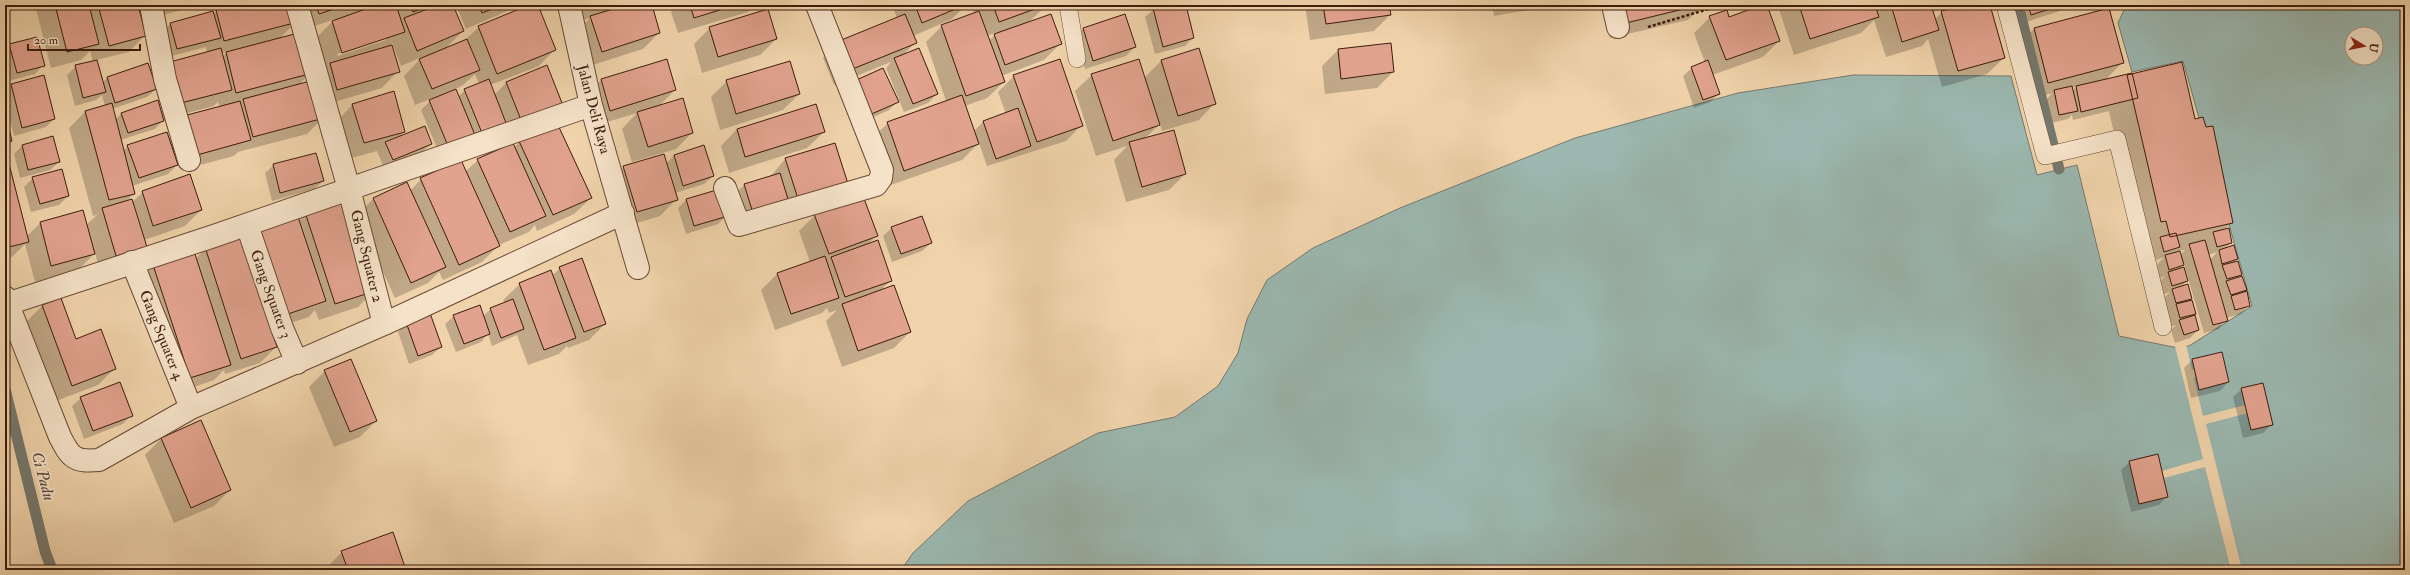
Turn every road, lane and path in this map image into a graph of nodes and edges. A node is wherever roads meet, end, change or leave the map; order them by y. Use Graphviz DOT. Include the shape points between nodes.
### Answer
graph roads {
  1 [pos="151,5"];
  2 [pos="297,5"];
  3 [pos="569,5"];
  4 [pos="817,5"];
  5 [pos="1068,5"];
  6 [pos="1613,5"];
  7 [pos="1722,5"];
  8 [pos="2005,5"];
  9 [pos="1618,28"];
  10 [pos="1077,58"];
  11 [pos="591,105"];
  12 [pos="189,160"];
  13 [pos="725,188"];
  14 [pos="349,189"];
  15 [pos="623,213"];
  16 [pos="247,225"];
  17 [pos="132,262"];
  18 [pos="638,268"];
  19 [pos="6,301"];
  20 [pos="384,324"];
  21 [pos="2163,327"];
  22 [pos="297,363"];
  23 [pos="191,408"];
  1 -- 12 [label="street" via="165,79"];
  2 -- 14 [label="street, Gang Squater 2"];
  3 -- 11 [label="street, Jalan Deli Raya"];
  4 -- 13 [label="street" via="882,170 882,178 876,185 738,225"];
  5 -- 10 [label="lane"];
  6 -- 9 [label="street"];
  7 -- 9 [label="path" via="1672,22 1633,31"];
  8 -- 21 [label="lane" via="2045,156 2117,139"];
  11 -- 14 [label="street"];
  11 -- 15 [label="street, Jalan Deli Raya"];
  14 -- 16 [label="street"];
  14 -- 20 [label="street, Gang Squater 2"];
  15 -- 18 [label="street, Jalan Deli Raya"];
  15 -- 20 [label="street"];
  16 -- 17 [label="street"];
  16 -- 22 [label="street, Gang Squater 3" via="282,328"];
  17 -- 19 [label="street"];
  17 -- 23 [label="street, Gang Squater 4"];
  19 -- 23 [label="street" via="60,437 74,458 84,461 99,460"];
  20 -- 22 [label="street"];
  22 -- 23 [label="street"];
}
